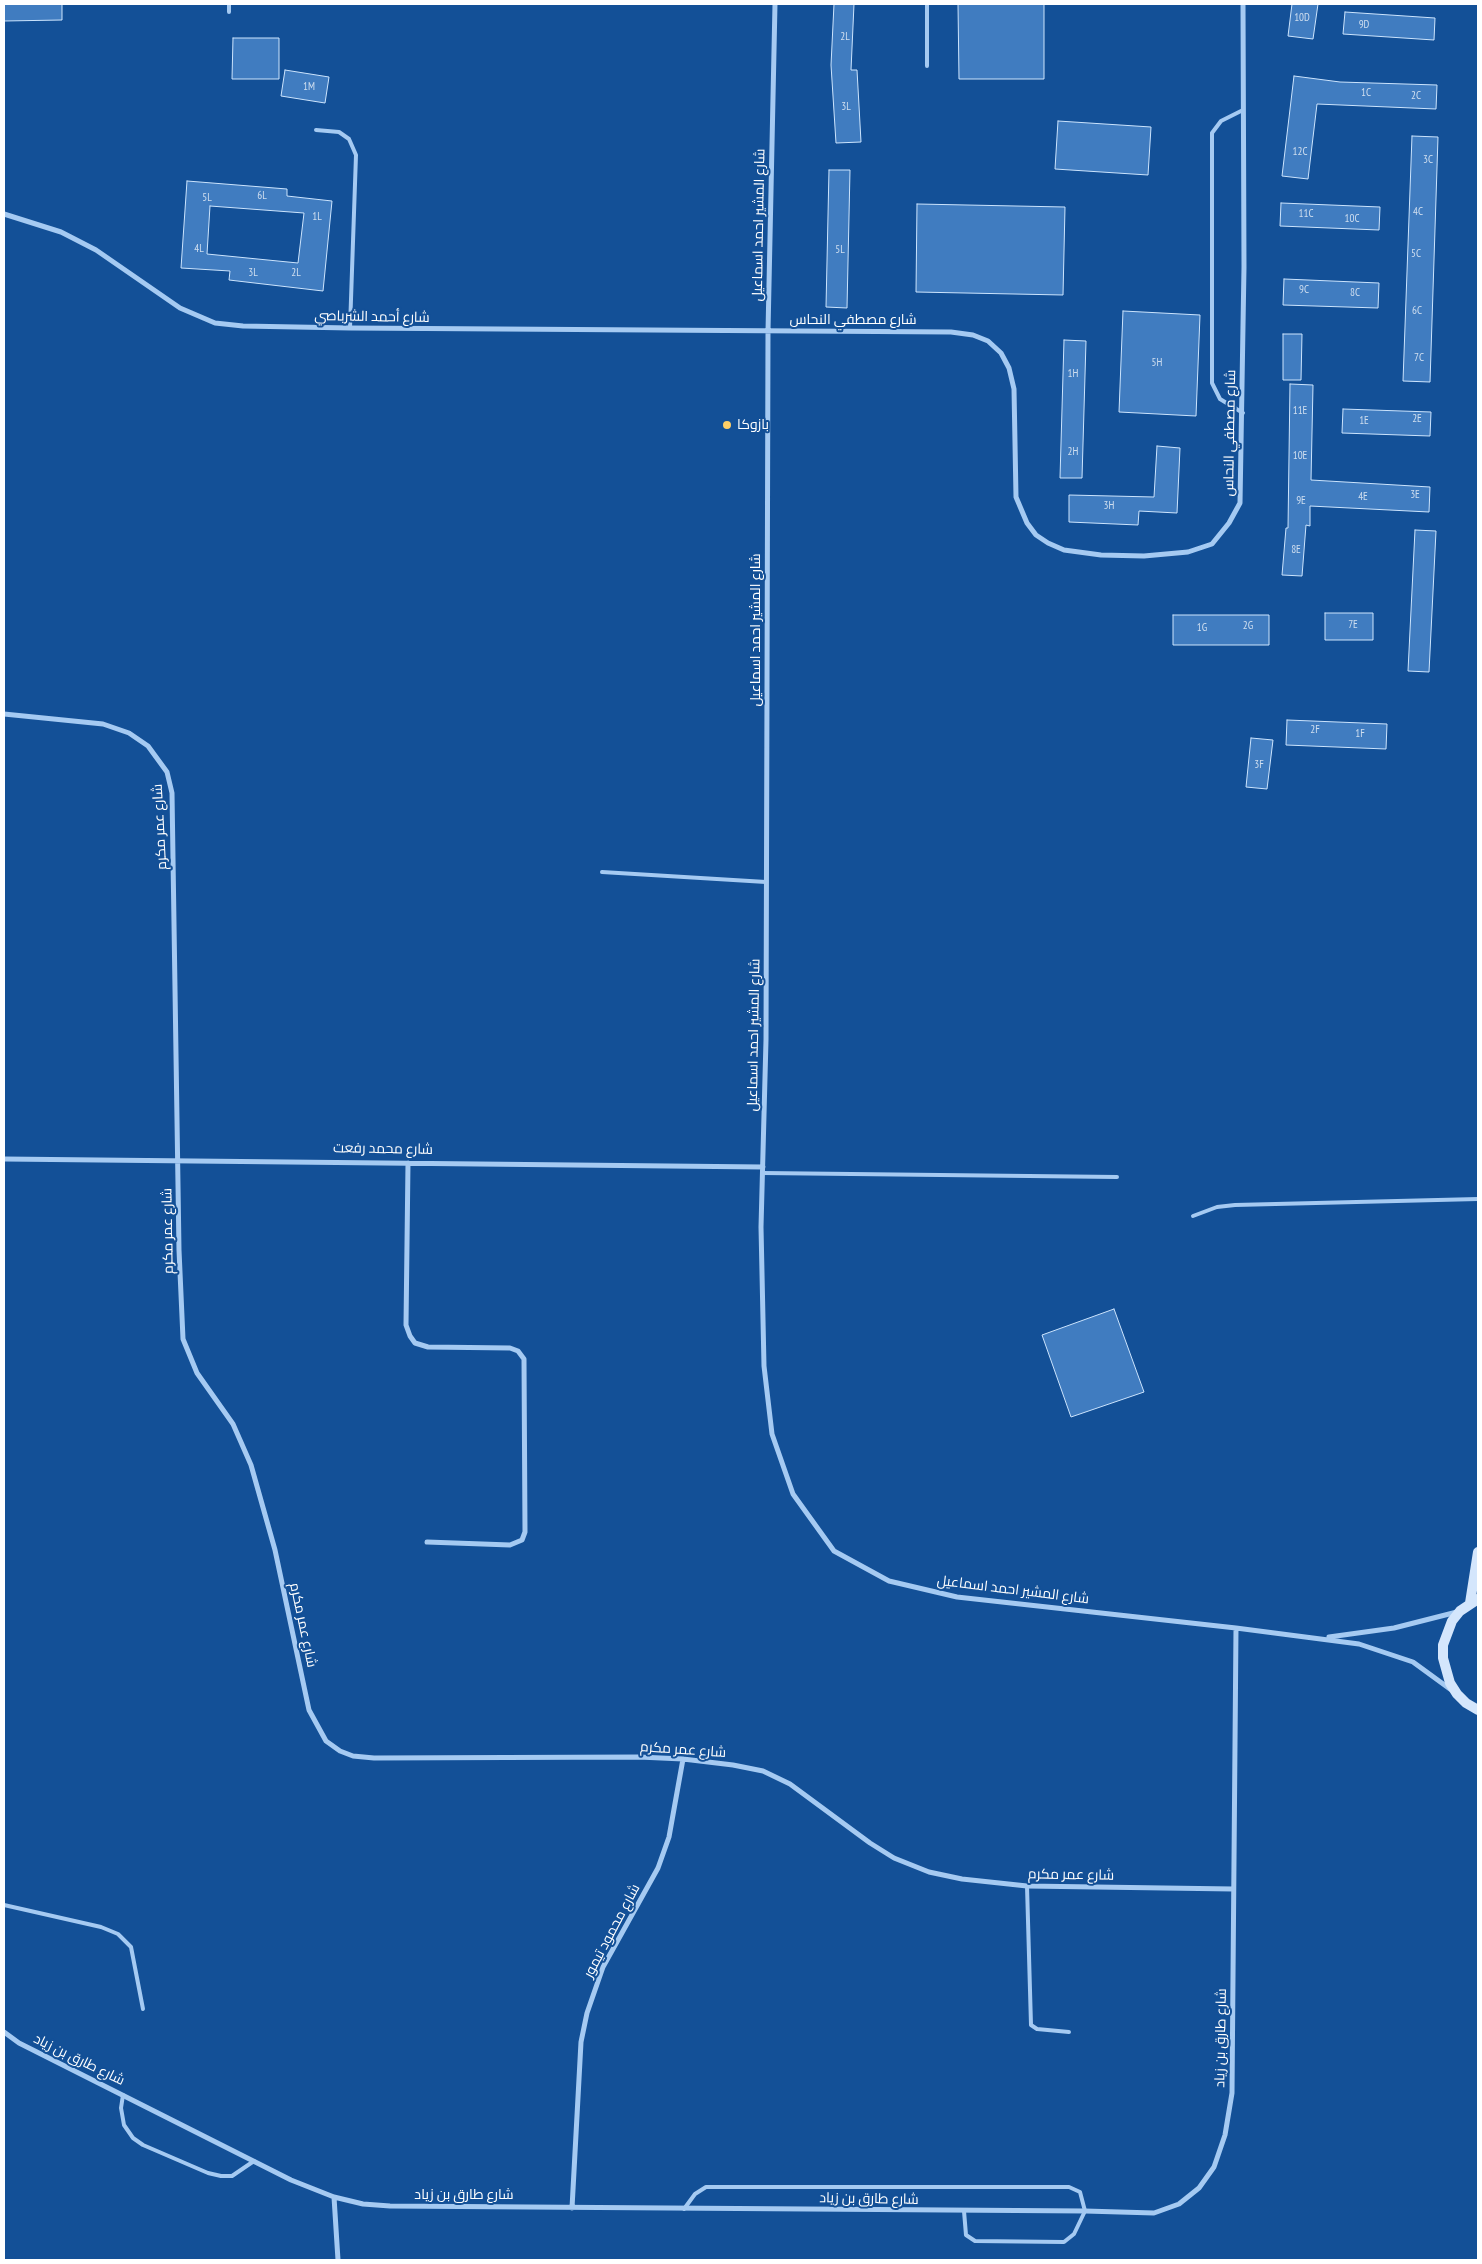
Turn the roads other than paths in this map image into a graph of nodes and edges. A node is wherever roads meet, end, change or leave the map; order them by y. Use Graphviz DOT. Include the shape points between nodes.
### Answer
graph roads {
  1 [pos="229,4"];
  2 [pos="775,4"];
  3 [pos="927,4"];
  4 [pos="1243,4"];
  5 [pos="229,12"];
  6 [pos="927,66"];
  7 [pos="1243,110"];
  8 [pos="316,130"];
  9 [pos="4,214"];
  10 [pos="350,328"];
  11 [pos="768,331"];
  12 [pos="1242,413"];
  13 [pos="4,714"];
  14 [pos="602,872"];
  15 [pos="766,882"];
  16 [pos="4,1159"];
  17 [pos="179,1160"];
  18 [pos="408,1163"];
  19 [pos="763,1167"];
  20 [pos="763,1173"];
  21 [pos="1117,1177"];
  22 [pos="1478,1200"];
  23 [pos="1194,1216"];
  24 [pos="427,1542"];
  25 [pos="1478,1552"];
  26 [pos="1474,1601"];
  27 [pos="1460,1611"];
  28 [pos="1236,1628"];
  29 [pos="1321,1638"];
  30 [pos="1457,1694"];
  31 [pos="1478,1712"];
  32 [pos="683,1759"];
  33 [pos="1027,1886"];
  34 [pos="1233,1889"];
  35 [pos="4,1905"];
  36 [pos="143,2010"];
  37 [pos="4,2032"];
  38 [pos="1069,2032"];
  39 [pos="123,2094"];
  40 [pos="254,2161"];
  41 [pos="334,2197"];
  42 [pos="572,2208"];
  43 [pos="684,2209"];
  44 [pos="964,2211"];
  45 [pos="1085,2211"];
  46 [pos="338,2260"];
  1 -- 5 [label="lane"];
  2 -- 11 [label="street, شارع المشير احمد اسماعيل"];
  3 -- 6 [label="lane"];
  4 -- 7 [label="street, شارع مصطفي النحاس"];
  7 -- 12 [label="street, شارع مصطفي النحاس"];
  7 -- 12 [label="lane" via="1221,121 1212,133 1212,383 1220,399"];
  8 -- 10 [label="lane" via="339,132 349,139 356,155"];
  9 -- 10 [label="street, شارع أحمد الشرباصي" via="61,232 96,250 180,308 215,323"];
  10 -- 11 [label="street, شارع أحمد الشرباصي"];
  11 -- 12 [label="street, شارع مصطفي النحاس" via="951,332 988,341 1001,352 1014,389 1016,497 1020,511 1036,535 1064,550 1144,556 1188,552 1212,544 1240,503"];
  11 -- 15 [label="street, شارع المشير احمد اسماعيل"];
  13 -- 17 [label="street, شارع عمر مكرم" via="104,724 129,733 148,746 167,772 172,793"];
  14 -- 15 [label="lane"];
  15 -- 19 [label="street, شارع المشير احمد اسماعيل"];
  16 -- 17 [label="street, شارع محمد رفعت"];
  17 -- 18 [label="street, شارع محمد رفعت"];
  17 -- 32 [label="street, شارع عمر مكرم" via="183,1339 197,1373 233,1424 252,1466 276,1550 309,1710 326,1741 353,1756 374,1758"];
  18 -- 19 [label="street, شارع محمد رفعت"];
  18 -- 24 [label="street" via="406,1325 410,1336 415,1343 428,1347 510,1348 518,1351 524,1359 522,1540 510,1545"];
  19 -- 20 [label="street, شارع المشير احمد اسماعيل"];
  20 -- 21 [label="lane"];
  20 -- 28 [label="street, شارع المشير احمد اسماعيل" via="764,1366 772,1434 793,1494 834,1551 889,1581 957,1597"];
  22 -- 23 [label="lane" via="1235,1204"];
  25 -- 26 [label="street"];
  26 -- 27 [label="street"];
  27 -- 29 [label="street, شارع المشير احمد اسماعيل" via="1394,1628"];
  27 -- 30 [label="street" via="1446,1633 1443,1645 1445,1671"];
  28 -- 29 [label="street, شارع المشير احمد اسماعيل"];
  28 -- 34 [label="street, شارع طارق بن زياد"];
  29 -- 30 [label="street, شارع المشير احمد اسماعيل" via="1359,1644 1413,1662"];
  30 -- 31 [label="street"];
  32 -- 33 [label="street, شارع عمر مكرم" via="763,1771 809,1796 894,1858 929,1872 962,1880"];
  32 -- 42 [label="street, شارع محمود تيمور" via="669,1837 658,1868 603,1967 586,2013 581,2042"];
  33 -- 34 [label="street, شارع عمر مكرم"];
  33 -- 38 [label="lane" via="1032,2025 1037,2029"];
  34 -- 45 [label="street, شارع طارق بن زياد" via="1232,2093 1225,2135 1214,2167 1199,2188 1179,2204 1154,2213"];
  35 -- 36 [label="lane" via="101,1927 118,1934 131,1947"];
  37 -- 39 [label="street, شارع طارق بن زياد" via="19,2043"];
  39 -- 40 [label="street, شارع طارق بن زياد"];
  39 -- 40 [label="lane" via="124,2125 143,2145 221,2176 232,2176"];
  40 -- 41 [label="street, شارع طارق بن زياد"];
  41 -- 42 [label="street, شارع طارق بن زياد" via="390,2206"];
  41 -- 46 [label="street"];
  42 -- 43 [label="street, شارع طارق بن زياد"];
  43 -- 44 [label="street, شارع طارق بن زياد"];
  43 -- 45 [label="lane" via="695,2194 706,2188 1069,2187 1080,2192"];
  44 -- 45 [label="street, شارع طارق بن زياد"];
  44 -- 45 [label="lane" via="966,2235 975,2241 1064,2242 1074,2234"];
}
